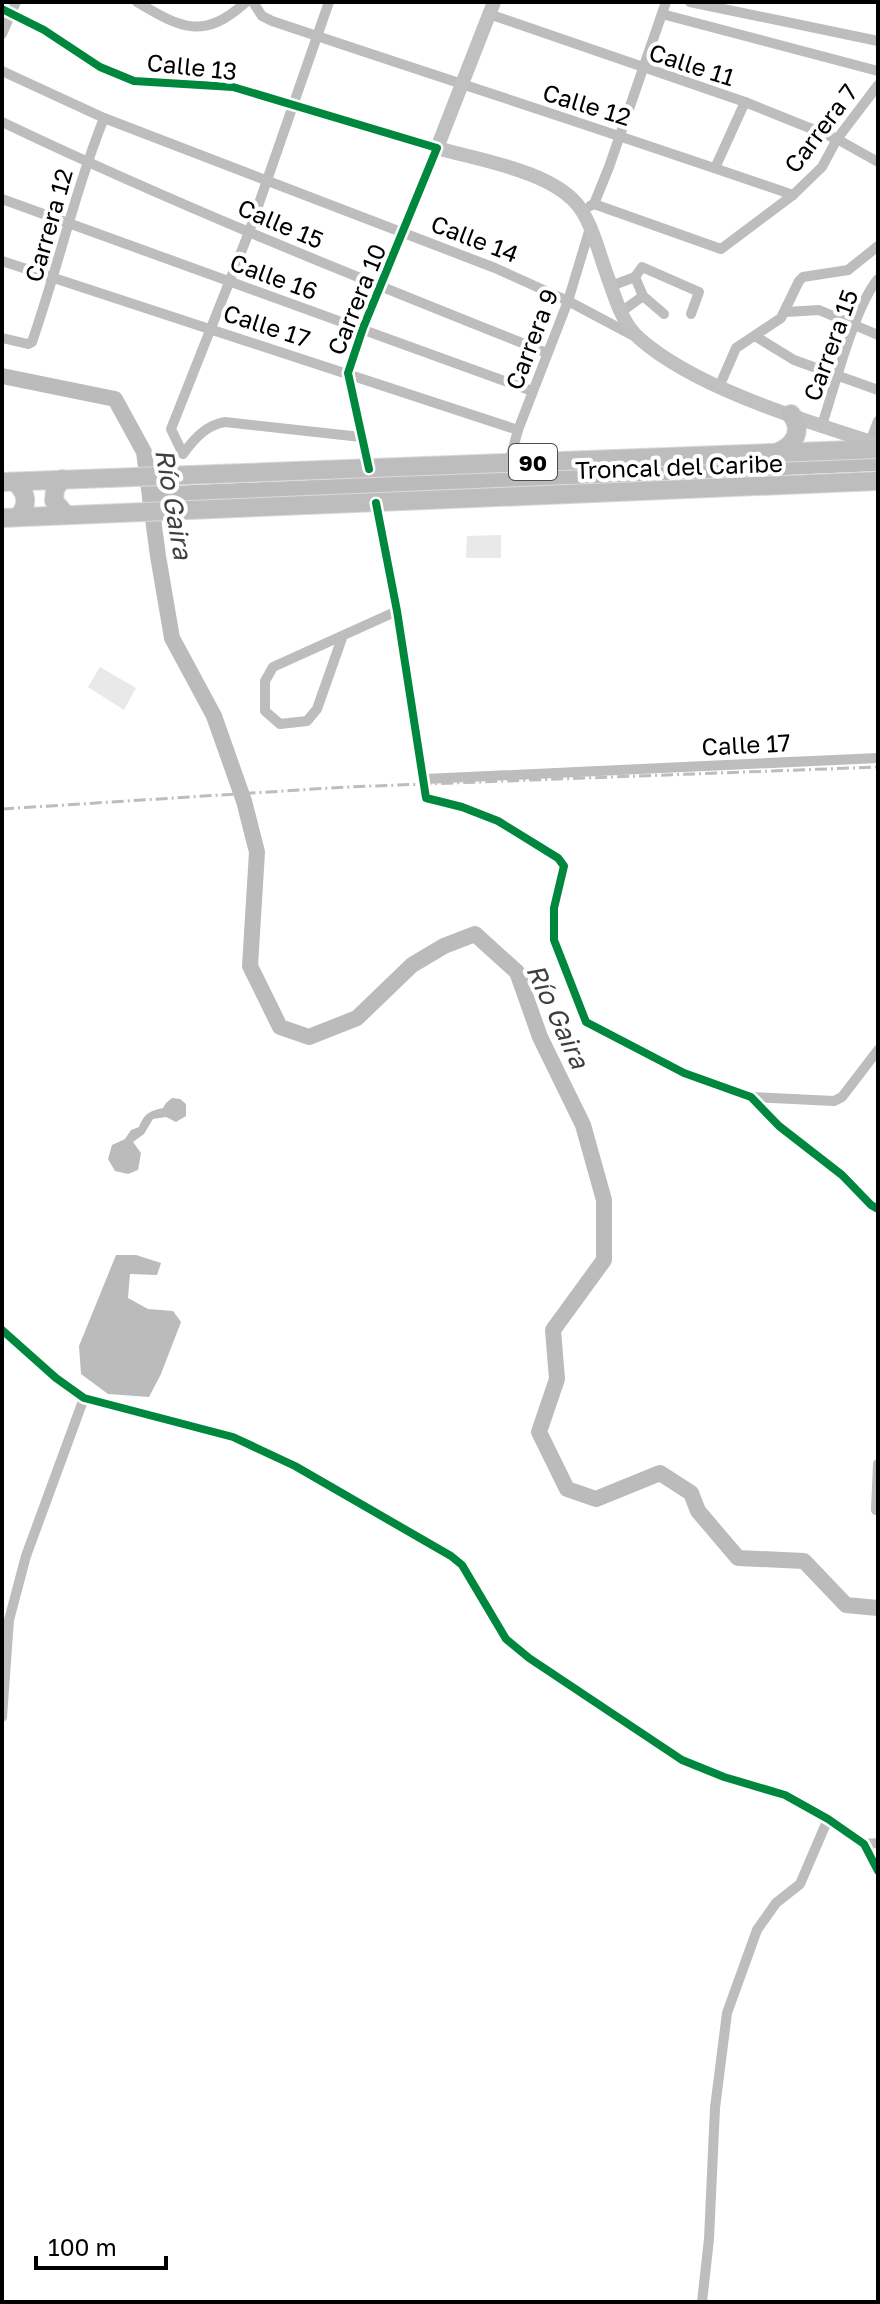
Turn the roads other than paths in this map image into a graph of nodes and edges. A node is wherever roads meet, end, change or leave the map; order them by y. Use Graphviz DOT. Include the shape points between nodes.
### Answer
graph roads {
  1 [pos="137,2"];
  2 [pos="246,2"];
  3 [pos="253,2"];
  4 [pos="329,2"];
  5 [pos="666,2"];
  6 [pos="690,2"];
  7 [pos="491,5"];
  8 [pos="10,8"];
  9 [pos="662,14"];
  10 [pos="2,34"];
  11 [pos="317,36"];
  12 [pos="878,41"];
  13 [pos="642,69"];
  14 [pos="2,71"];
  15 [pos="878,71"];
  16 [pos="878,85"];
  17 [pos="462,86"];
  18 [pos="745,102"];
  19 [pos="293,104"];
  20 [pos="104,118"];
  21 [pos="2,122"];
  22 [pos="620,135"];
  23 [pos="837,139"];
  24 [pos="437,148"];
  25 [pos="87,162"];
  26 [pos="878,162"];
  27 [pos="715,168"];
  28 [pos="267,182"];
  29 [pos="793,195"];
  30 [pos="2,199"];
  31 [pos="588,207"];
  32 [pos="67,221"];
  33 [pos="590,228"];
  34 [pos="249,232"];
  35 [pos="403,234"];
  36 [pos="878,246"];
  37 [pos="2,261"];
  38 [pos="639,272"];
  39 [pos="54,279"];
  40 [pos="877,279"];
  41 [pos="229,282"];
  42 [pos="381,286"];
  43 [pos="611,286"];
  44 [pos="643,296"];
  45 [pos="873,298"];
  46 [pos="568,301"];
  47 [pos="621,312"];
  48 [pos="786,312"];
  49 [pos="664,314"];
  50 [pos="691,314"];
  51 [pos="854,326"];
  52 [pos="210,328"];
  53 [pos="363,328"];
  54 [pos="878,335"];
  55 [pos="755,336"];
  56 [pos="2,338"];
  57 [pos="638,338"];
  58 [pos="547,353"];
  59 [pos="348,373"];
  60 [pos="838,377"];
  61 [pos="719,387"];
  62 [pos="878,390"];
  63 [pos="532,391"];
  64 [pos="791,414"];
  65 [pos="878,421"];
  66 [pos="822,425"];
  67 [pos="518,430"];
  68 [pos="361,437"];
  69 [pos="875,445"];
  70 [pos="776,453"];
  71 [pos="509,463"];
  72 [pos="369,469"];
  73 [pos="62,479"];
  74 [pos="878,481"];
  75 [pos="8,482"];
  76 [pos="376,503"];
  77 [pos="66,515"];
  78 [pos="10,518"];
  79 [pos="397,611"];
  80 [pos="342,638"];
  81 [pos="878,758"];
  82 [pos="425,779"];
  83 [pos="878,1050"];
  84 [pos="751,1097"];
  85 [pos="878,1209"];
  86 [pos="2,1330"];
  87 [pos="84,1398"];
  88 [pos="878,1464"];
  89 [pos="876,1510"];
  90 [pos="2,1717"];
  91 [pos="828,1819"];
  92 [pos="878,1843"];
  93 [pos="864,1844"];
  94 [pos="878,1871"];
  95 [pos="702,2302"];
  1 -- 2 [label="street" via="189,28 215,24"];
  3 -- 11 [label="street, Calle 12" via="262,16"];
  4 -- 11 [label="street"];
  5 -- 9 [label="street"];
  6 -- 12 [label="street"];
  7 -- 13 [label="street, Calle 11"];
  7 -- 17 [label="main road, Carrera 10"];
  8 -- 10 [label="street"];
  8 -- 19 [label="street, Calle 13" via="116,75 134,81 233,87"];
  9 -- 13 [label="street"];
  9 -- 15 [label="street"];
  11 -- 17 [label="street, Calle 12"];
  11 -- 19 [label="street"];
  13 -- 18 [label="street, Calle 11"];
  13 -- 22 [label="street"];
  14 -- 20 [label="street, Calle 14"];
  16 -- 23 [label="street, Carrera 7"];
  17 -- 22 [label="street, Calle 12"];
  17 -- 24 [label="main road, Carrera 10"];
  18 -- 23 [label="street, Calle 11"];
  18 -- 27 [label="street"];
  19 -- 24 [label="street, Calle 13"];
  19 -- 28 [label="street"];
  20 -- 25 [label="street, Carrera 12"];
  20 -- 28 [label="street, Calle 14"];
  21 -- 25 [label="street, Calle 15"];
  22 -- 27 [label="street, Calle 12"];
  22 -- 31 [label="street"];
  23 -- 26 [label="street, Calle 11"];
  23 -- 29 [label="street, Carrera 7" via="822,167"];
  24 -- 31 [label="main road, Calle 13" via="552,184"];
  24 -- 35 [label="street, Carrera 10"];
  25 -- 32 [label="street, Carrera 12"];
  25 -- 34 [label="street, Calle 15"];
  27 -- 29 [label="street, Calle 12"];
  28 -- 34 [label="street"];
  28 -- 35 [label="street, Calle 14"];
  29 -- 31 [label="street, Calle 13" via="721,249"];
  30 -- 32 [label="street, Calle 16"];
  31 -- 33 [label="main road, Calle 13"];
  32 -- 39 [label="street, Carrera 12"];
  32 -- 41 [label="street, Calle 16"];
  33 -- 43 [label="main road, Calle 13"];
  33 -- 46 [label="street, Carrera 9"];
  34 -- 41 [label="street"];
  34 -- 42 [label="street, Calle 15"];
  35 -- 42 [label="street, Carrera 10"];
  35 -- 46 [label="street, Calle 14"];
  36 -- 48 [label="street" via="848,270 803,277"];
  37 -- 39 [label="street, Calle 17"];
  38 -- 43 [label="street"];
  38 -- 44 [label="street"];
  38 -- 50 [label="street" via="699,292"];
  39 -- 52 [label="street, Calle 17"];
  39 -- 56 [label="street, Carrera 12" via="30,344"];
  40 -- 45 [label="street, Carrera 15"];
  41 -- 52 [label="street"];
  41 -- 53 [label="street, Calle 16"];
  42 -- 53 [label="street, Carrera 10"];
  42 -- 58 [label="street, Calle 15"];
  43 -- 47 [label="main road, Calle 13"];
  44 -- 47 [label="street"];
  44 -- 49 [label="street"];
  45 -- 51 [label="street, Carrera 15"];
  46 -- 57 [label="street, Calle 14"];
  46 -- 58 [label="street, Carrera 9"];
  47 -- 57 [label="main road, Calle 13"];
  48 -- 51 [label="street" via="819,310"];
  48 -- 55 [label="street"];
  51 -- 54 [label="street"];
  51 -- 60 [label="street, Carrera 15"];
  52 -- 59 [label="street, Calle 17"];
  52 -- 68 [label="street" via="171,429 183,454 212,424 225,422"];
  53 -- 59 [label="street, Carrera 10"];
  53 -- 63 [label="street, Calle 16"];
  55 -- 60 [label="street" via="794,360"];
  55 -- 61 [label="street" via="736,348"];
  57 -- 61 [label="main road, Calle 14" via="679,368"];
  58 -- 63 [label="street, Carrera 9"];
  59 -- 67 [label="street, Calle 17"];
  59 -- 68 [label="street, Carrera 10"];
  60 -- 62 [label="street"];
  60 -- 66 [label="street, Carrera 15"];
  61 -- 64 [label="main road, Calle 14"];
  63 -- 67 [label="street, Carrera 9"];
  64 -- 66 [label="main road, Calle 14"];
  64 -- 70 [label="highway" via="796,438"];
  65 -- 69 [label="street"];
  66 -- 69 [label="main road, Calle 14"];
  67 -- 71 [label="street, Carrera 9"];
  68 -- 72 [label="street, Carrera 10"];
  69 -- 70 [label="highway, Troncal del Caribe / 90"];
  70 -- 71 [label="highway, Troncal del Caribe / 90"];
  71 -- 72 [label="highway, Troncal del Caribe / 90"];
  72 -- 73 [label="highway, Troncal del Caribe / 90"];
  73 -- 75 [label="highway, Troncal del Caribe / 90"];
  73 -- 77 [label="highway" via="54,501"];
  74 -- 76 [label="highway, Troncal del Caribe / 90"];
  75 -- 78 [label="highway" via="25,496 25,508"];
  76 -- 77 [label="highway, Troncal del Caribe / 90"];
  76 -- 79 [label="street"];
  77 -- 78 [label="highway, Troncal del Caribe / 90"];
  79 -- 80 [label="street"];
  79 -- 82 [label="street"];
  80 -- 80 [label="street" via="273,667 265,681 265,711 280,724 307,721 317,709"];
  81 -- 82 [label="street, Calle 17"];
  82 -- 84 [label="street" via="426,798 498,821 564,866 554,908 554,940 586,1022 684,1073"];
  83 -- 84 [label="street" via="834,1101"];
  84 -- 85 [label="street"];
  86 -- 87 [label="street"];
  87 -- 90 [label="street" via="26,1556 9,1620"];
  87 -- 91 [label="street" via="233,1437 308,1474 451,1556 462,1565 506,1639 682,1760 785,1795"];
  88 -- 89 [label="street"];
  91 -- 93 [label="street"];
  91 -- 95 [label="street" via="800,1884 776,1903 757,1930 727,2013"];
  92 -- 93 [label="street"];
  93 -- 94 [label="street"];
}
